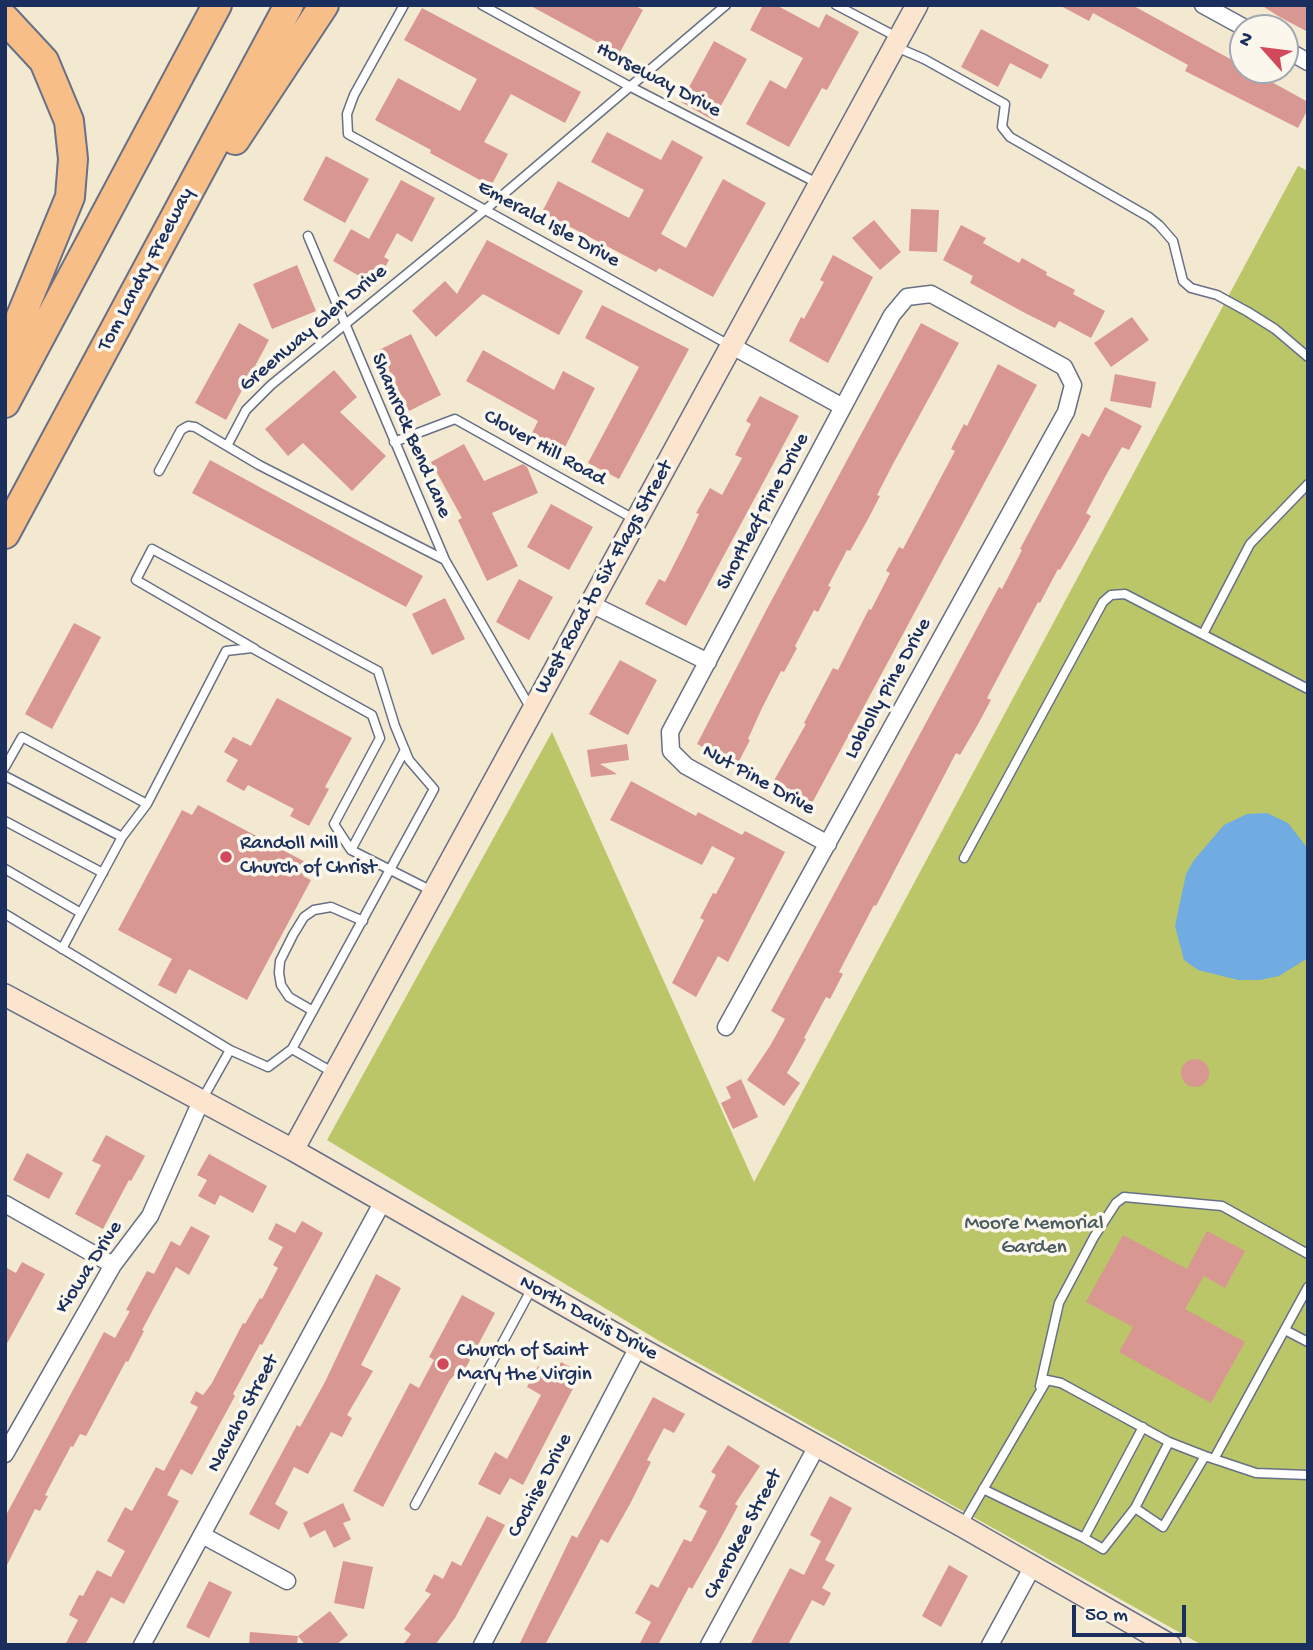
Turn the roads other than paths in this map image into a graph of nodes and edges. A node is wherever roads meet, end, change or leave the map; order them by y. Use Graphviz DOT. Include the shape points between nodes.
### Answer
graph roads {
  1 [pos="217,5"];
  2 [pos="289,5"];
  3 [pos="324,5"];
  4 [pos="404,5"];
  5 [pos="482,5"];
  6 [pos="726,5"];
  7 [pos="836,5"];
  8 [pos="917,5"];
  9 [pos="1203,5"];
  10 [pos="5,19"];
  11 [pos="1229,19"];
  12 [pos="897,42"];
  13 [pos="629,86"];
  14 [pos="820,184"];
  15 [pos="485,210"];
  16 [pos="308,236"];
  17 [pos="139,286"];
  18 [pos="907,297"];
  19 [pos="344,325"];
  20 [pos="732,346"];
  21 [pos="5,355"];
  22 [pos="1308,357"];
  23 [pos="5,402"];
  24 [pos="843,407"];
  25 [pos="394,442"];
  26 [pos="227,446"];
  27 [pos="159,471"];
  28 [pos="1308,484"];
  29 [pos="636,521"];
  30 [pos="5,534"];
  31 [pos="445,560"];
  32 [pos="591,604"];
  33 [pos="1203,634"];
  34 [pos="255,649"];
  35 [pos="708,662"];
  36 [pos="1308,689"];
  37 [pos="532,711"];
  38 [pos="405,750"];
  39 [pos="671,751"];
  40 [pos="5,766"];
  41 [pos="5,776"];
  42 [pos="147,804"];
  43 [pos="5,821"];
  44 [pos="122,837"];
  45 [pos="828,844"];
  46 [pos="351,850"];
  47 [pos="964,858"];
  48 [pos="5,869"];
  49 [pos="391,870"];
  50 [pos="103,873"];
  51 [pos="434,892"];
  52 [pos="81,913"];
  53 [pos="5,915"];
  54 [pos="363,921"];
  55 [pos="62,949"];
  56 [pos="5,995"];
  57 [pos="313,1011"];
  58 [pos="726,1027"];
  59 [pos="292,1049"];
  60 [pos="230,1050"];
  61 [pos="335,1073"];
  62 [pos="201,1101"];
  63 [pos="293,1150"];
  64 [pos="382,1203"];
  65 [pos="5,1204"];
  66 [pos="1308,1254"];
  67 [pos="113,1265"];
  68 [pos="532,1287"];
  69 [pos="1308,1287"];
  70 [pos="1284,1330"];
  71 [pos="1308,1342"];
  72 [pos="638,1347"];
  73 [pos="1038,1392"];
  74 [pos="1143,1427"];
  75 [pos="1169,1442"];
  76 [pos="817,1446"];
  77 [pos="5,1454"];
  78 [pos="1205,1456"];
  79 [pos="1214,1460"];
  80 [pos="1308,1475"];
  81 [pos="984,1489"];
  82 [pos="415,1505"];
  83 [pos="1135,1508"];
  84 [pos="962,1526"];
  85 [pos="202,1535"];
  86 [pos="1084,1538"];
  87 [pos="1033,1566"];
  88 [pos="287,1581"];
  89 [pos="142,1645"];
  90 [pos="482,1645"];
  91 [pos="709,1645"];
  92 [pos="990,1645"];
  93 [pos="1170,1645"];
  1 -- 23 [label="highway"];
  2 -- 17 [label="highway, Tom Landry Freeway"];
  3 -- 17 [label="highway"];
  4 -- 15 [label="lane, Emerald Isle Drive" via="354,95 346,114 348,134"];
  5 -- 13 [label="lane, Horseway Drive"];
  6 -- 13 [label="lane, Greenway Glen Drive"];
  7 -- 12 [label="lane"];
  8 -- 12 [label="street, West Road to Six Flags Street"];
  9 -- 11 [label="street"];
  10 -- 21 [label="highway" via="44,61 69,121 73,159 70,197"];
  12 -- 14 [label="street, West Road to Six Flags Street"];
  12 -- 22 [label="lane" via="1005,104 1002,127 1010,136 1159,225 1173,241 1183,281 1191,288 1217,295 1248,312"];
  13 -- 14 [label="lane, Horseway Drive"];
  13 -- 15 [label="lane, Greenway Glen Drive"];
  14 -- 20 [label="street, West Road to Six Flags Street"];
  15 -- 19 [label="lane, Greenway Glen Drive"];
  15 -- 20 [label="lane, Emerald Isle Drive"];
  16 -- 19 [label="lane, Shamrock Bend Lane"];
  17 -- 30 [label="highway, Tom Landry Freeway"];
  18 -- 24 [label="street, Shortleaf Pine Drive" via="892,315"];
  18 -- 45 [label="street, Loblolly Pine Drive" via="931,294 1064,368 1073,385 1066,412"];
  19 -- 25 [label="lane, Shamrock Bend Lane"];
  19 -- 26 [label="lane, Greenway Glen Drive" via="246,410"];
  20 -- 24 [label="street"];
  20 -- 29 [label="street, West Road to Six Flags Street"];
  24 -- 35 [label="street, Shortleaf Pine Drive"];
  25 -- 29 [label="lane, Clover Hill Road" via="455,419"];
  25 -- 31 [label="lane, Shamrock Bend Lane"];
  26 -- 27 [label="lane" via="188,426 181,430"];
  26 -- 31 [label="lane"];
  28 -- 33 [label="lane" via="1250,544"];
  29 -- 32 [label="street, West Road to Six Flags Street"];
  31 -- 37 [label="lane"];
  32 -- 35 [label="street"];
  32 -- 37 [label="street, West Road to Six Flags Street"];
  33 -- 36 [label="lane"];
  33 -- 47 [label="lane" via="1125,594 1111,595 1103,602"];
  34 -- 38 [label="lane" via="136,580 152,549 378,671"];
  34 -- 42 [label="lane" via="226,651"];
  34 -- 46 [label="lane" via="372,715 380,737 334,824"];
  35 -- 39 [label="street, Shortleaf Pine Drive" via="670,732"];
  37 -- 51 [label="street, West Road to Six Flags Street"];
  38 -- 46 [label="lane"];
  38 -- 49 [label="lane" via="434,789"];
  39 -- 45 [label="street, Nut Pine Drive" via="686,766"];
  40 -- 42 [label="lane" via="22,737"];
  41 -- 44 [label="lane"];
  42 -- 44 [label="lane"];
  43 -- 50 [label="lane"];
  44 -- 50 [label="lane"];
  45 -- 58 [label="street, Loblolly Pine Drive"];
  46 -- 49 [label="lane"];
  48 -- 52 [label="lane"];
  49 -- 51 [label="lane"];
  49 -- 54 [label="lane"];
  50 -- 52 [label="lane"];
  51 -- 61 [label="street, West Road to Six Flags Street"];
  52 -- 55 [label="lane"];
  53 -- 55 [label="lane"];
  54 -- 57 [label="lane"];
  54 -- 57 [label="lane" via="331,907 314,910 293,935 280,961 281,985 289,997"];
  55 -- 60 [label="lane"];
  56 -- 62 [label="street, North Davis Drive"];
  57 -- 59 [label="lane"];
  59 -- 60 [label="lane" via="268,1066"];
  59 -- 61 [label="lane"];
  60 -- 62 [label="lane"];
  61 -- 63 [label="street, West Road to Six Flags Street"];
  62 -- 63 [label="street, North Davis Drive"];
  62 -- 67 [label="street, Kiowa Drive" via="150,1216"];
  63 -- 64 [label="street, North Davis Drive"];
  64 -- 68 [label="street, North Davis Drive"];
  64 -- 85 [label="street, Navaho Street"];
  65 -- 67 [label="street"];
  66 -- 73 [label="lane" via="1222,1206 1124,1197 1094,1237 1059,1303"];
  67 -- 77 [label="street, Kiowa Drive"];
  68 -- 72 [label="street, North Davis Drive"];
  68 -- 82 [label="lane"];
  69 -- 70 [label="lane"];
  70 -- 71 [label="lane"];
  70 -- 79 [label="lane"];
  72 -- 76 [label="street, North Davis Drive"];
  72 -- 90 [label="street, Cochise Drive"];
  73 -- 74 [label="lane" via="1047,1380 1061,1383"];
  73 -- 81 [label="lane"];
  74 -- 75 [label="lane"];
  74 -- 86 [label="lane"];
  75 -- 78 [label="lane"];
  75 -- 83 [label="lane"];
  76 -- 84 [label="street, North Davis Drive"];
  76 -- 91 [label="street, Cherokee Street"];
  78 -- 79 [label="lane"];
  78 -- 83 [label="lane" via="1163,1527"];
  79 -- 80 [label="lane" via="1256,1473"];
  81 -- 84 [label="lane"];
  81 -- 86 [label="lane"];
  83 -- 86 [label="lane" via="1103,1549"];
  84 -- 87 [label="street, North Davis Drive"];
  85 -- 88 [label="street"];
  85 -- 89 [label="street, Navaho Street"];
  87 -- 92 [label="street"];
  87 -- 93 [label="street, North Davis Drive"];
}
